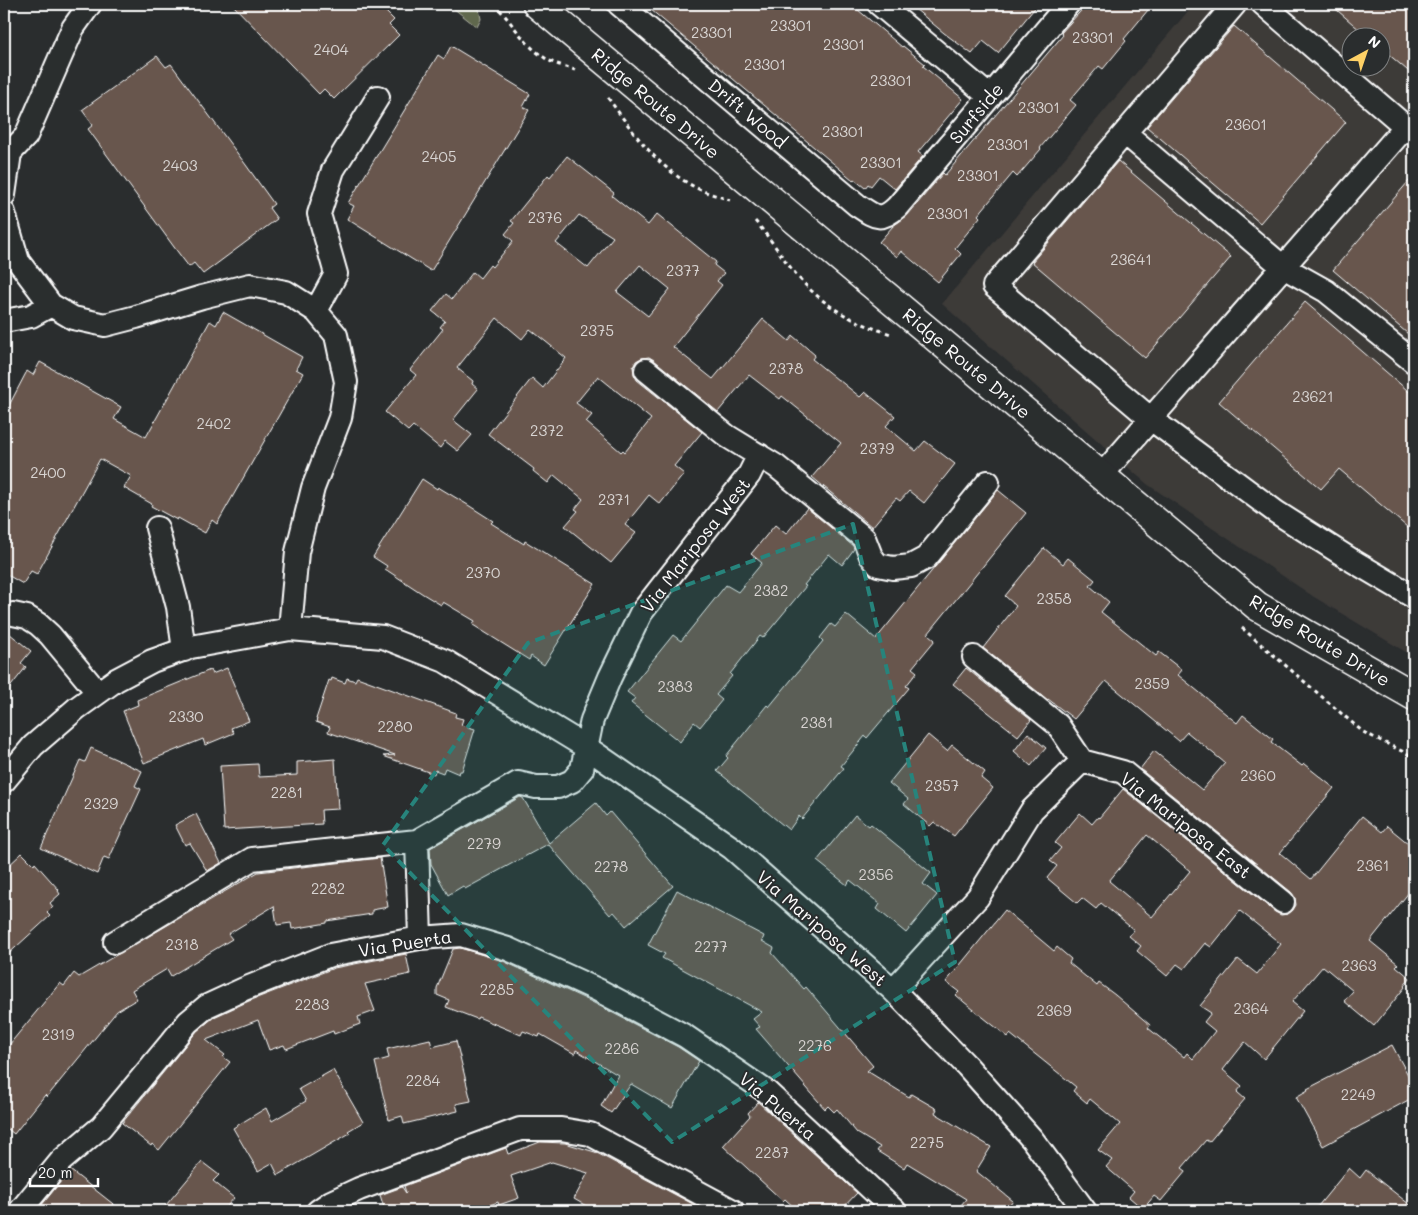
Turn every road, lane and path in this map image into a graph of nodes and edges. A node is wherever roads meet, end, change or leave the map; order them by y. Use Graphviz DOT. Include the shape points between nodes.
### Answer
graph roads {
  1 [pos="90,4"];
  2 [pos="494,4"];
  3 [pos="619,4"];
  4 [pos="880,4"];
  5 [pos="1068,4"];
  6 [pos="1235,4"];
  7 [pos="1263,4"];
  8 [pos="549,8"];
  9 [pos="581,75"];
  10 [pos="606,96"];
  11 [pos="378,97"];
  12 [pos="990,97"];
  13 [pos="1410,130"];
  14 [pos="1125,133"];
  15 [pos="7,152"];
  16 [pos="4,195"];
  17 [pos="731,200"];
  18 [pos="4,213"];
  19 [pos="750,216"];
  20 [pos="880,218"];
  21 [pos="1283,267"];
  22 [pos="51,305"];
  23 [pos="316,311"];
  24 [pos="4,321"];
  25 [pos="896,335"];
  26 [pos="1414,362"];
  27 [pos="646,370"];
  28 [pos="1151,419"];
  29 [pos="759,455"];
  30 [pos="1101,476"];
  31 [pos="988,482"];
  32 [pos="157,528"];
  33 [pos="1414,597"];
  34 [pos="13,614"];
  35 [pos="1235,622"];
  36 [pos="290,629"];
  37 [pos="184,650"];
  38 [pos="974,657"];
  39 [pos="98,693"];
  40 [pos="1414,696"];
  41 [pos="586,747"];
  42 [pos="1414,757"];
  43 [pos="1082,761"];
  44 [pos="4,781"];
  45 [pos="418,841"];
  46 [pos="1283,902"];
  47 [pos="420,938"];
  48 [pos="115,942"];
  49 [pos="893,990"];
  50 [pos="20,1211"];
  51 [pos="318,1211"];
  52 [pos="733,1211"];
  53 [pos="895,1211"];
  54 [pos="1085,1211"];
  1 -- 15 [label="street" via="73,28 26,136"];
  2 -- 9 [label="path" via="524,40 546,59"];
  3 -- 20 [label="street, Drift Wood" via="857,205"];
  4 -- 12 [label="street"];
  5 -- 12 [label="street, Surfside"];
  6 -- 14 [label="street"];
  7 -- 13 [label="street"];
  8 -- 30 [label="main road, Ridge Route Drive"];
  10 -- 17 [label="path" via="652,154 672,173 700,190"];
  11 -- 23 [label="street" via="333,170 319,214 336,274"];
  12 -- 20 [label="street, Surfside" via="897,208"];
  13 -- 21 [label="street"];
  14 -- 21 [label="street"];
  14 -- 28 [label="street" via="994,286"];
  15 -- 16 [label="street"];
  18 -- 22 [label="street" via="18,261"];
  19 -- 25 [label="path" via="800,279 824,302 869,327"];
  21 -- 26 [label="street" via="1326,291"];
  21 -- 28 [label="street"];
  22 -- 23 [label="street" via="73,318 105,325 250,285 286,292"];
  22 -- 24 [label="street" via="31,316"];
  23 -- 36 [label="street" via="336,335 346,382 340,418 313,488 297,552"];
  27 -- 29 [label="street" via="727,436"];
  28 -- 30 [label="street"];
  28 -- 33 [label="street" via="1276,512"];
  29 -- 31 [label="street" via="864,538 878,564 893,568 911,566 926,558"];
  29 -- 41 [label="street, Via Mariposa West" via="749,475 641,613 592,720"];
  30 -- 40 [label="main road, Ridge Route Drive" via="1257,606"];
  32 -- 37 [label="street" via="178,606"];
  34 -- 39 [label="street" via="28,617 50,635"];
  35 -- 42 [label="path" via="1363,732"];
  36 -- 37 [label="street, Via Mariposa West"];
  36 -- 41 [label="street, Via Mariposa West" via="382,637 445,661"];
  37 -- 39 [label="street, Via Mariposa West" via="152,661"];
  38 -- 43 [label="street" via="1058,725"];
  39 -- 44 [label="street, Via Mariposa West" via="32,746"];
  41 -- 45 [label="street, Via Mariposa West" via="582,769 572,781 558,787 518,783"];
  41 -- 49 [label="street, Via Mariposa West" via="732,848"];
  43 -- 46 [label="street, Via Mariposa East" via="1123,772"];
  43 -- 49 [label="street" via="1032,810 978,897"];
  45 -- 47 [label="street"];
  45 -- 48 [label="street" via="252,859"];
  47 -- 50 [label="street, Via Puerta" via="330,956 207,1006 188,1022 101,1127 61,1161"];
  47 -- 53 [label="street, Via Puerta" via="461,934 508,949 598,990 685,1036 767,1092"];
  49 -- 54 [label="street, Via Mariposa West" via="1032,1139"];
  51 -- 52 [label="street" via="359,1189 520,1129 561,1128 590,1134"];
}
